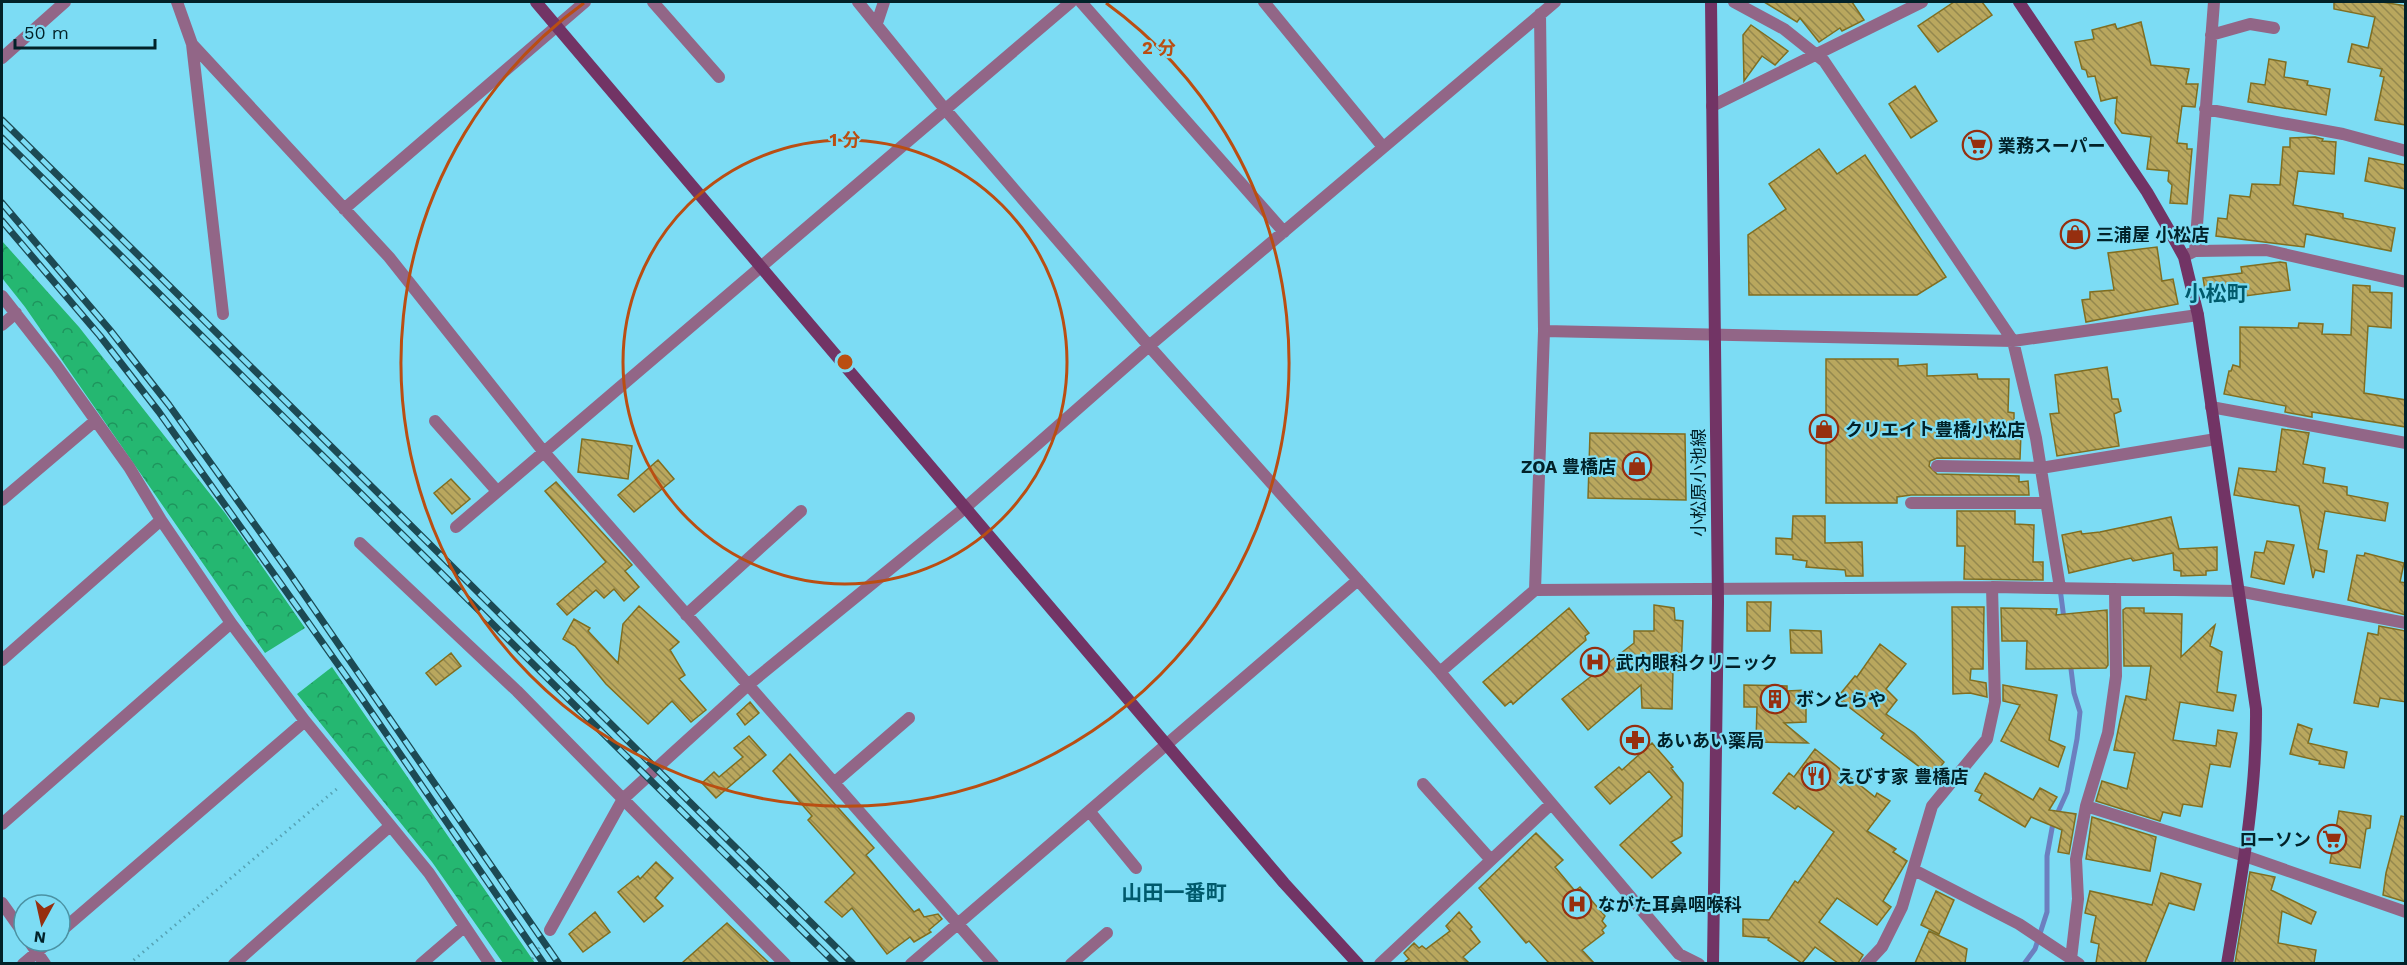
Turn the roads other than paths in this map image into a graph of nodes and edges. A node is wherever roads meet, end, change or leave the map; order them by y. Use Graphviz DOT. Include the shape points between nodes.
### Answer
graph roads {
  1 [pos="65,2"];
  2 [pos="177,2"];
  3 [pos="536,2"];
  4 [pos="585,2"];
  5 [pos="652,2"];
  6 [pos="858,2"];
  7 [pos="884,2"];
  8 [pos="1071,2"];
  9 [pos="1080,2"];
  10 [pos="1264,2"];
  11 [pos="1554,2"];
  12 [pos="1711,2"];
  13 [pos="1734,2"];
  14 [pos="1922,2"];
  15 [pos="2019,2"];
  16 [pos="2214,2"];
  17 [pos="1540,14"];
  18 [pos="877,23"];
  19 [pos="557,26"];
  20 [pos="2274,28"];
  21 [pos="2211,35"];
  22 [pos="192,44"];
  23 [pos="1816,55"];
  24 [pos="2,58"];
  25 [pos="719,76"];
  26 [pos="1712,106"];
  27 [pos="944,108"];
  28 [pos="2205,109"];
  29 [pos="1383,147"];
  30 [pos="2406,151"];
  31 [pos="344,209"];
  32 [pos="1284,232"];
  33 [pos="2190,254"];
  34 [pos="759,266"];
  35 [pos="2406,282"];
  36 [pos="2,296"];
  37 [pos="16,314"];
  38 [pos="223,314"];
  39 [pos="2198,315"];
  40 [pos="2,325"];
  41 [pos="1544,331"];
  42 [pos="1715,336"];
  43 [pos="2013,341"];
  44 [pos="1149,346"];
  45 [pos="2211,407"];
  46 [pos="95,421"];
  47 [pos="435,421"];
  48 [pos="2216,439"];
  49 [pos="2406,443"];
  50 [pos="543,451"];
  51 [pos="1937,466"];
  52 [pos="2041,468"];
  53 [pos="497,491"];
  54 [pos="2,500"];
  55 [pos="1911,503"];
  56 [pos="2046,503"];
  57 [pos="966,507"];
  58 [pos="801,512"];
  59 [pos="161,520"];
  60 [pos="456,527"];
  61 [pos="360,543"];
  62 [pos="1358,580"];
  63 [pos="1992,587"];
  64 [pos="2060,588"];
  65 [pos="2115,589"];
  66 [pos="1535,590"];
  67 [pos="1716,590"];
  68 [pos="2238,591"];
  69 [pos="686,615"];
  70 [pos="231,623"];
  71 [pos="2406,623"];
  72 [pos="2,660"];
  73 [pos="1440,672"];
  74 [pos="748,685"];
  75 [pos="909,718"];
  76 [pos="305,721"];
  77 [pos="1168,745"];
  78 [pos="835,782"];
  79 [pos="1423,784"];
  80 [pos="623,800"];
  81 [pos="1551,804"];
  82 [pos="2086,806"];
  83 [pos="1090,812"];
  84 [pos="2,824"];
  85 [pos="390,826"];
  86 [pos="2245,856"];
  87 [pos="1491,860"];
  88 [pos="1136,868"];
  89 [pos="1914,870"];
  90 [pos="2,903"];
  91 [pos="2406,912"];
  92 [pos="12,917"];
  93 [pos="72,922"];
  94 [pos="959,922"];
  95 [pos="464,927"];
  96 [pos="550,930"];
  97 [pos="1107,933"];
  98 [pos="36,953"];
  99 [pos="1677,959"];
  100 [pos="2075,961"];
  101 [pos="23,963"];
  102 [pos="234,963"];
  103 [pos="421,963"];
  104 [pos="490,963"];
  105 [pos="785,963"];
  106 [pos="911,963"];
  107 [pos="993,963"];
  108 [pos="1071,963"];
  109 [pos="1358,963"];
  110 [pos="1380,963"];
  111 [pos="1698,963"];
  112 [pos="1713,963"];
  113 [pos="1866,963"];
  114 [pos="2227,963"];
  1 -- 24 [label="street"];
  2 -- 22 [label="street"];
  3 -- 19 [label="street"];
  4 -- 19 [label="street"];
  5 -- 25 [label="street"];
  6 -- 18 [label="street"];
  7 -- 18 [label="street"];
  8 -- 27 [label="street"];
  9 -- 32 [label="street"];
  10 -- 29 [label="street"];
  11 -- 17 [label="street"];
  12 -- 26 [label="street, 小松原小池線"];
  13 -- 23 [label="street" via="1784,29"];
  14 -- 23 [label="street"];
  15 -- 33 [label="street"];
  16 -- 21 [label="street"];
  17 -- 29 [label="street"];
  17 -- 41 [label="street"];
  18 -- 27 [label="street"];
  19 -- 31 [label="street"];
  19 -- 34 [label="street"];
  20 -- 21 [label="street" via="2250,24"];
  21 -- 28 [label="street"];
  22 -- 31 [label="street"];
  22 -- 38 [label="street"];
  23 -- 26 [label="street"];
  23 -- 43 [label="street" via="1824,61"];
  26 -- 42 [label="street, 小松原小池線"];
  27 -- 34 [label="street"];
  27 -- 44 [label="street"];
  28 -- 30 [label="street" via="2343,134"];
  28 -- 33 [label="street"];
  29 -- 32 [label="street"];
  31 -- 50 [label="street" via="389,257"];
  32 -- 44 [label="street"];
  33 -- 35 [label="street" via="2266,250"];
  33 -- 39 [label="street"];
  34 -- 50 [label="street"];
  34 -- 57 [label="street"];
  36 -- 37 [label="street"];
  37 -- 40 [label="street"];
  37 -- 46 [label="street"];
  39 -- 43 [label="street"];
  39 -- 45 [label="street"];
  41 -- 42 [label="street"];
  41 -- 66 [label="street"];
  42 -- 43 [label="street"];
  42 -- 67 [label="street, 小松原小池線"];
  43 -- 52 [label="street"];
  44 -- 57 [label="street"];
  44 -- 62 [label="street"];
  45 -- 48 [label="street"];
  45 -- 49 [label="street"];
  46 -- 54 [label="street"];
  46 -- 59 [label="street"];
  47 -- 53 [label="street"];
  48 -- 52 [label="street"];
  48 -- 68 [label="street"];
  50 -- 53 [label="street"];
  50 -- 69 [label="street"];
  51 -- 52 [label="street"];
  52 -- 56 [label="street"];
  53 -- 60 [label="street"];
  55 -- 56 [label="street"];
  56 -- 64 [label="street"];
  57 -- 74 [label="street"];
  57 -- 77 [label="street"];
  58 -- 69 [label="street"];
  59 -- 70 [label="street"];
  59 -- 72 [label="street"];
  61 -- 80 [label="street" via="517,691"];
  62 -- 73 [label="street"];
  62 -- 77 [label="street"];
  63 -- 64 [label="street"];
  63 -- 67 [label="street"];
  63 -- 89 [label="street" via="1995,702 1987,739 1932,806"];
  64 -- 65 [label="street"];
  65 -- 68 [label="street"];
  65 -- 82 [label="street" via="2116,676 2108,733"];
  66 -- 67 [label="street"];
  66 -- 73 [label="street"];
  67 -- 112 [label="street, 小松原小池線"];
  68 -- 71 [label="street"];
  68 -- 86 [label="street" via="2256,709 2256,753"];
  69 -- 74 [label="street"];
  70 -- 76 [label="street"];
  70 -- 84 [label="street"];
  73 -- 81 [label="street"];
  74 -- 78 [label="street"];
  74 -- 80 [label="street"];
  75 -- 78 [label="street"];
  76 -- 85 [label="street"];
  76 -- 93 [label="street"];
  77 -- 83 [label="street"];
  77 -- 109 [label="street" via="1284,883"];
  78 -- 94 [label="street"];
  79 -- 87 [label="street"];
  80 -- 96 [label="street"];
  80 -- 105 [label="street"];
  81 -- 87 [label="street"];
  81 -- 99 [label="street"];
  82 -- 86 [label="street"];
  82 -- 100 [label="street" via="2076,859"];
  83 -- 88 [label="street"];
  83 -- 94 [label="street"];
  85 -- 95 [label="street" via="429,873"];
  85 -- 102 [label="street"];
  86 -- 91 [label="street"];
  86 -- 114 [label="street"];
  87 -- 110 [label="street"];
  89 -- 100 [label="street" via="2032,933"];
  89 -- 113 [label="street" via="1902,907 1882,947"];
  90 -- 92 [label="street"];
  94 -- 106 [label="street"];
  94 -- 107 [label="street"];
  95 -- 103 [label="street"];
  95 -- 104 [label="street"];
  97 -- 108 [label="street"];
  98 -- 101 [label="street"];
  99 -- 111 [label="street"];
}
